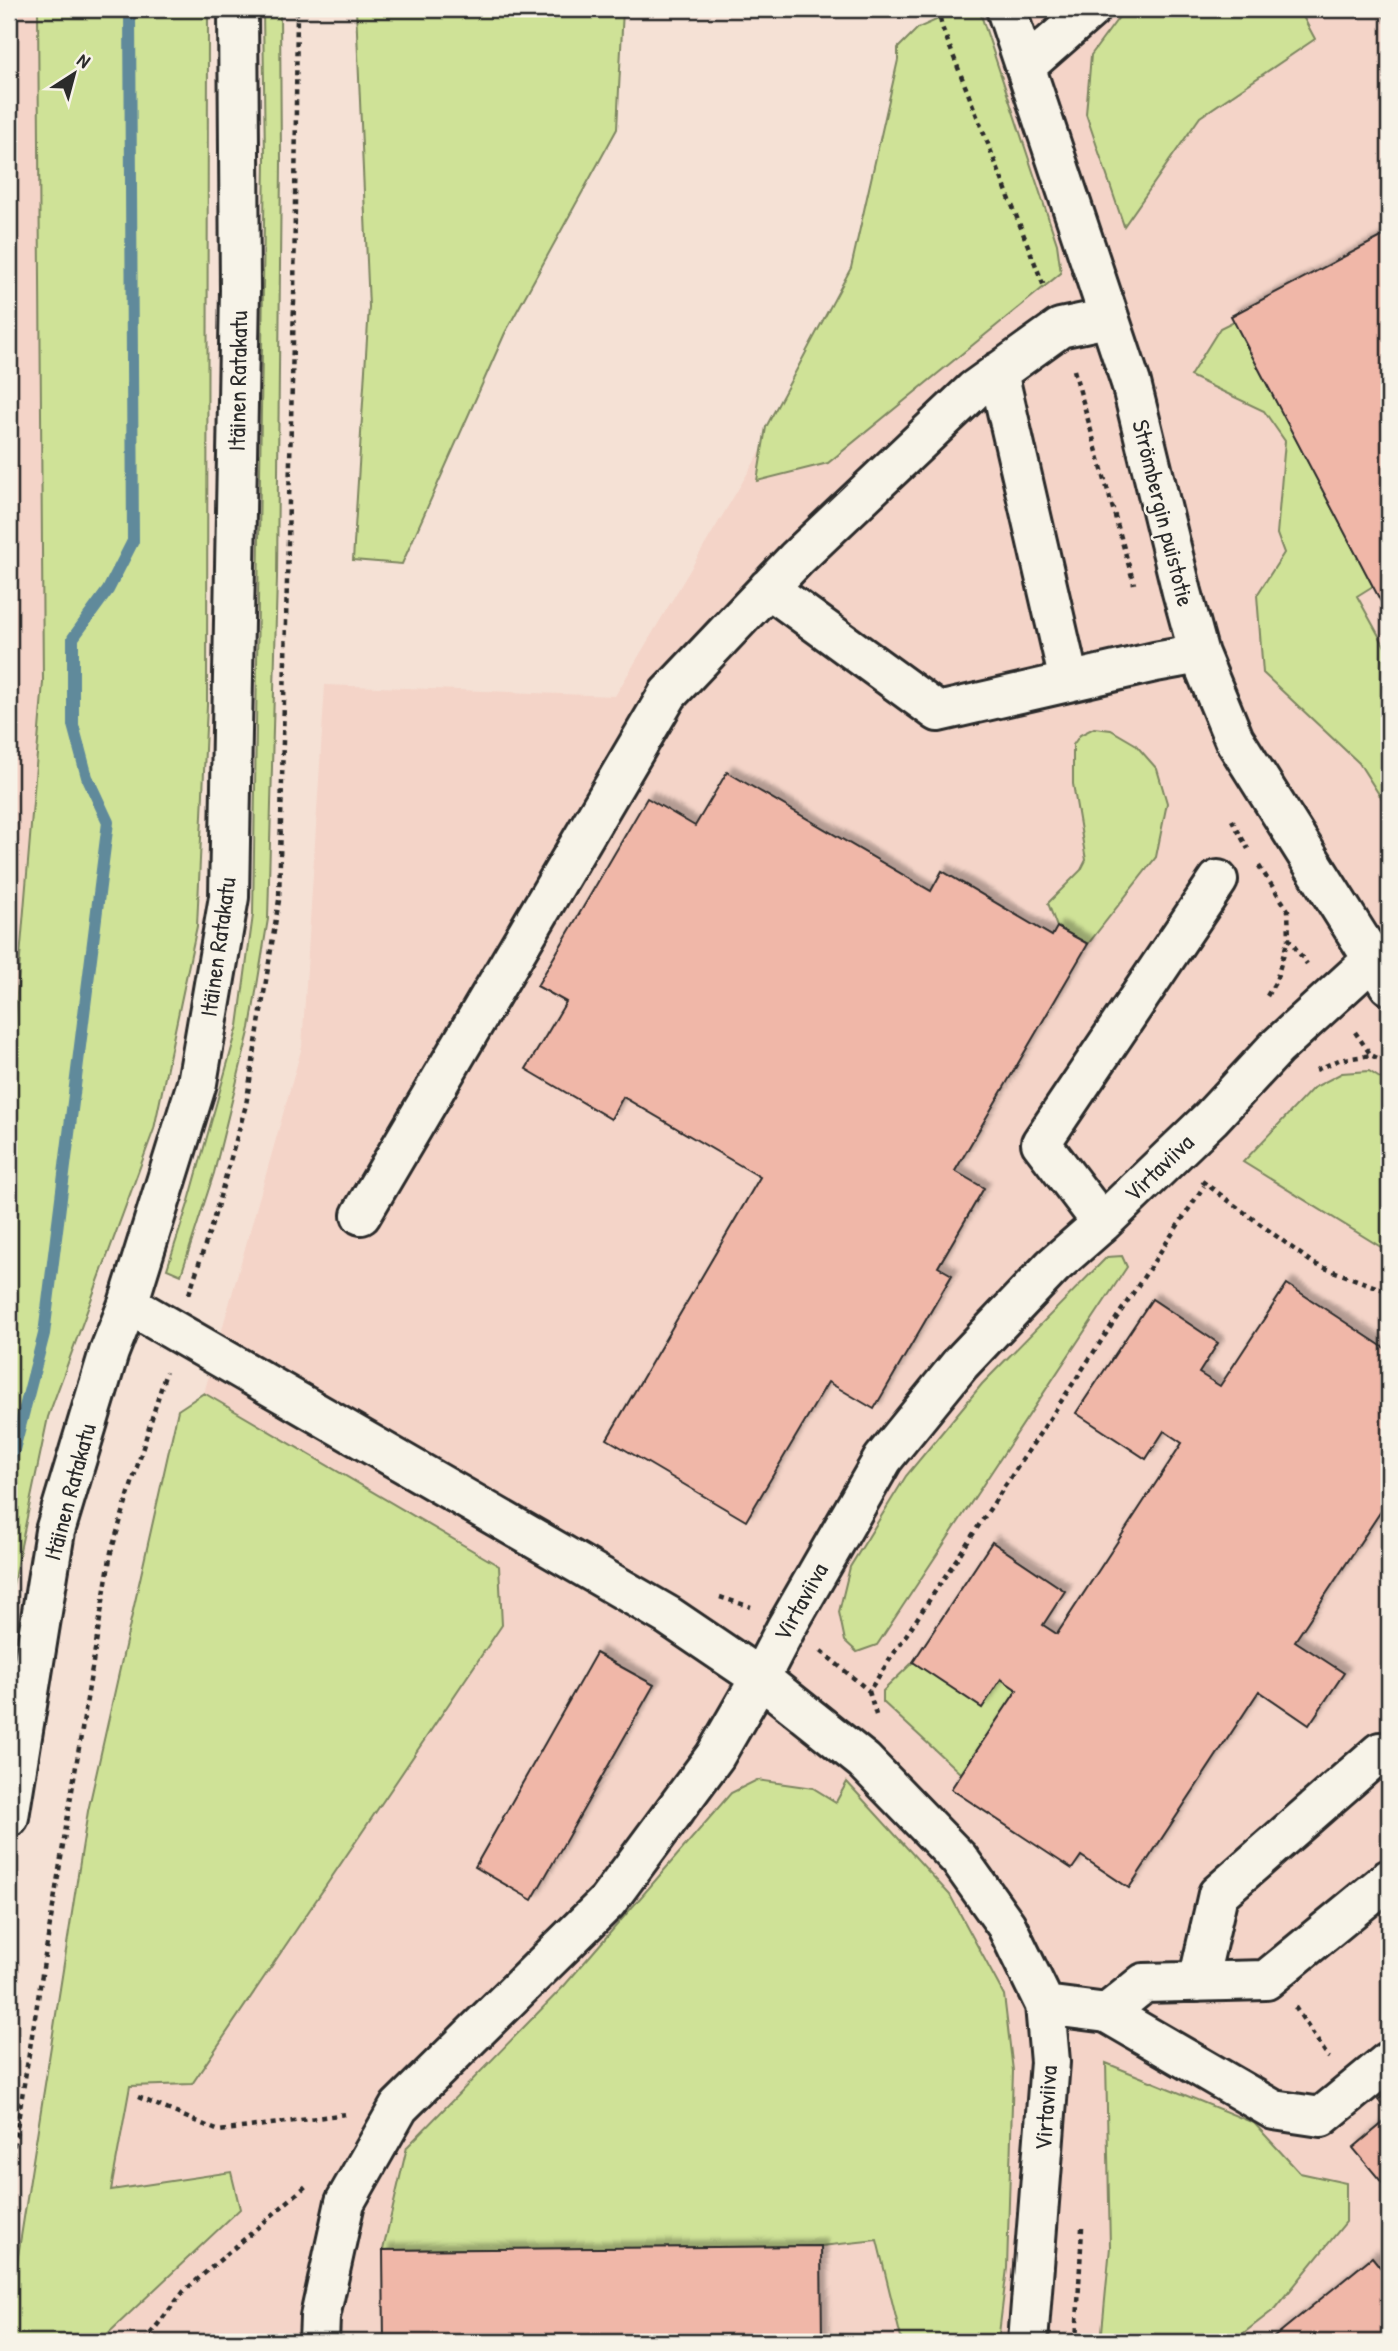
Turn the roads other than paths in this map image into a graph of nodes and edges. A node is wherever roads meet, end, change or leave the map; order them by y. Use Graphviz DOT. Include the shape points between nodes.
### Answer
graph roads {
  1 [pos="238,9"];
  2 [pos="1006,9"];
  3 [pos="1091,9"];
  4 [pos="1026,66"];
  5 [pos="1108,318"];
  6 [pos="998,372"];
  7 [pos="768,588"];
  8 [pos="1199,654"];
  9 [pos="1069,681"];
  10 [pos="1218,880"];
  11 [pos="1384,966"];
  12 [pos="361,1214"];
  13 [pos="1102,1223"];
  14 [pos="128,1304"];
  15 [pos="760,1678"];
  16 [pos="1380,1752"];
  17 [pos="9,1817"];
  18 [pos="1389,1879"];
  19 [pos="1198,1982"];
  20 [pos="1045,2005"];
  21 [pos="1107,2013"];
  22 [pos="1389,2061"];
  23 [pos="319,2342"];
  24 [pos="1028,2342"];
  1 -- 14 [label="street, Itäinen Ratakatu" via="240,290 229,897 197,1083"];
  2 -- 4 [label="street, Strömbergin puistotie"];
  3 -- 4 [label="street"];
  4 -- 5 [label="street, Strömbergin puistotie"];
  5 -- 6 [label="street" via="1060,328"];
  5 -- 8 [label="street, Strömbergin puistotie" via="1131,383"];
  6 -- 7 [label="street"];
  6 -- 9 [label="street"];
  7 -- 9 [label="street" via="938,712"];
  7 -- 12 [label="street" via="668,694"];
  8 -- 9 [label="street"];
  8 -- 11 [label="street, Strömbergin puistotie" via="1234,739"];
  10 -- 13 [label="street" via="1041,1143"];
  11 -- 13 [label="street, Virtaviiva" via="1276,1048"];
  13 -- 15 [label="street, Virtaviiva" via="1053,1266 970,1353 883,1459"];
  14 -- 15 [label="street" via="667,1615"];
  14 -- 17 [label="street, Itäinen Ratakatu" via="55,1531"];
  15 -- 20 [label="street, Virtaviiva" via="864,1761 959,1860 1006,1924"];
  15 -- 23 [label="street" via="715,1756 607,1902 399,2107 345,2202 320,2317"];
  16 -- 19 [label="street" via="1218,1894"];
  18 -- 19 [label="street" via="1266,1980"];
  19 -- 21 [label="street" via="1144,1983"];
  20 -- 21 [label="street"];
  20 -- 24 [label="street, Virtaviiva" via="1050,2062"];
  21 -- 22 [label="street" via="1274,2110 1321,2117"];
}
